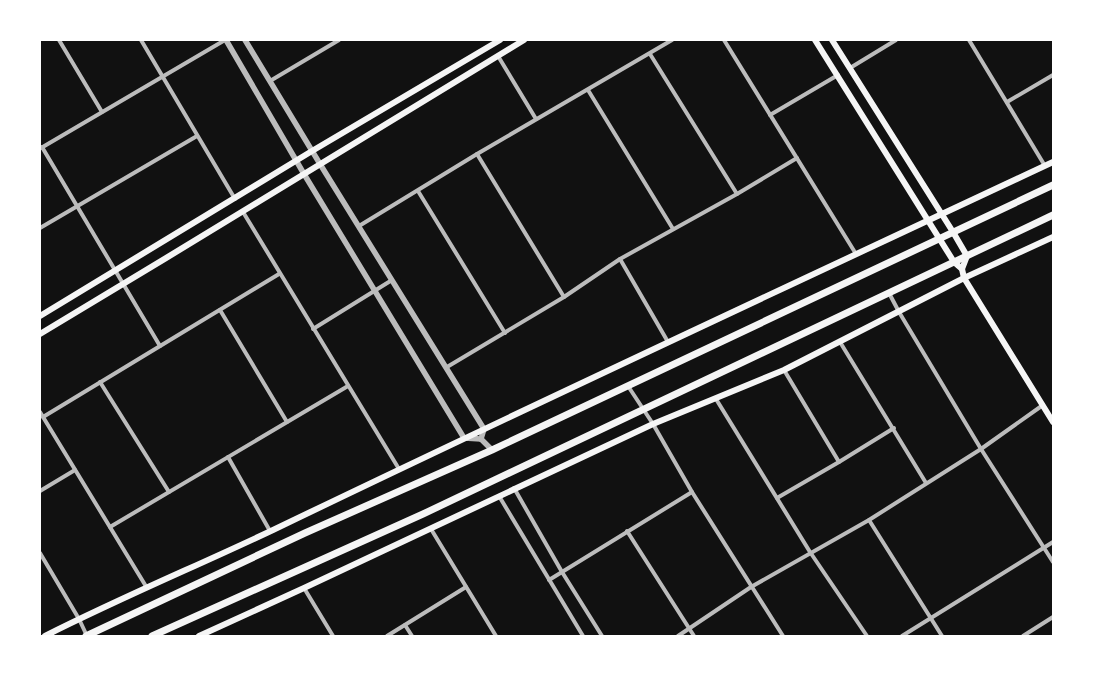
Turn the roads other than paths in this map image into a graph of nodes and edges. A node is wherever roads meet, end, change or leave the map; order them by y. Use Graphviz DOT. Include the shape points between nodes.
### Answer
graph roads {
  1 [pos="59,40"];
  2 [pos="140,40"];
  3 [pos="226,40"];
  4 [pos="245,40"];
  5 [pos="337,40"];
  6 [pos="524,40"];
  7 [pos="672,40"];
  8 [pos="724,40"];
  9 [pos="815,40"];
  10 [pos="832,40"];
  11 [pos="896,40"];
  12 [pos="969,40"];
  13 [pos="498,41"];
  14 [pos="650,54"];
  15 [pos="498,56"];
  16 [pos="850,68"];
  17 [pos="838,75"];
  18 [pos="1053,75"];
  19 [pos="162,76"];
  20 [pos="270,82"];
  21 [pos="588,90"];
  22 [pos="1007,102"];
  23 [pos="102,112"];
  24 [pos="770,115"];
  25 [pos="536,119"];
  26 [pos="196,136"];
  27 [pos="41,148"];
  28 [pos="312,151"];
  29 [pos="477,154"];
  30 [pos="796,158"];
  31 [pos="296,161"];
  32 [pos="1053,162"];
  33 [pos="320,164"];
  34 [pos="1046,166"];
  35 [pos="304,174"];
  36 [pos="1053,186"];
  37 [pos="418,191"];
  38 [pos="737,194"];
  39 [pos="235,199"];
  40 [pos="77,206"];
  41 [pos="243,212"];
  42 [pos="942,214"];
  43 [pos="1053,216"];
  44 [pos="928,220"];
  45 [pos="358,226"];
  46 [pos="40,228"];
  47 [pos="673,229"];
  48 [pos="954,232"];
  49 [pos="1053,237"];
  50 [pos="939,238"];
  51 [pos="856,254"];
  52 [pos="967,256"];
  53 [pos="620,259"];
  54 [pos="954,262"];
  55 [pos="962,269"];
  56 [pos="116,271"];
  57 [pos="279,274"];
  58 [pos="964,278"];
  59 [pos="392,280"];
  60 [pos="124,284"];
  61 [pos="376,291"];
  62 [pos="889,292"];
  63 [pos="564,297"];
  64 [pos="220,310"];
  65 [pos="898,312"];
  66 [pos="40,316"];
  67 [pos="313,329"];
  68 [pos="505,333"];
  69 [pos="40,334"];
  70 [pos="668,342"];
  71 [pos="840,342"];
  72 [pos="160,346"];
  73 [pos="447,368"];
  74 [pos="784,370"];
  75 [pos="100,382"];
  76 [pos="348,386"];
  77 [pos="628,386"];
  78 [pos="716,399"];
  79 [pos="1043,405"];
  80 [pos="643,409"];
  81 [pos="40,412"];
  82 [pos="43,417"];
  83 [pos="288,422"];
  84 [pos="1053,422"];
  85 [pos="653,424"];
  86 [pos="894,428"];
  87 [pos="484,429"];
  88 [pos="464,438"];
  89 [pos="481,439"];
  90 [pos="981,449"];
  91 [pos="492,450"];
  92 [pos="228,458"];
  93 [pos="839,462"];
  94 [pos="399,469"];
  95 [pos="75,470"];
  96 [pos="926,483"];
  97 [pos="514,488"];
  98 [pos="40,491"];
  99 [pos="169,492"];
  100 [pos="692,492"];
  101 [pos="499,496"];
  102 [pos="777,498"];
  103 [pos="869,520"];
  104 [pos="110,527"];
  105 [pos="431,529"];
  106 [pos="270,531"];
  107 [pos="627,531"];
  108 [pos="1053,542"];
  109 [pos="1043,548"];
  110 [pos="810,552"];
  111 [pos="40,553"];
  112 [pos="1053,562"];
  113 [pos="562,572"];
  114 [pos="549,580"];
  115 [pos="466,587"];
  116 [pos="751,587"];
  117 [pos="147,588"];
  118 [pos="304,588"];
  119 [pos="1053,617"];
  120 [pos="932,618"];
  121 [pos="79,619"];
  122 [pos="405,625"];
  123 [pos="690,628"];
  124 [pos="45,636"];
  125 [pos="87,636"];
  126 [pos="152,636"];
  127 [pos="199,636"];
  128 [pos="333,636"];
  129 [pos="387,636"];
  130 [pos="412,636"];
  131 [pos="496,636"];
  132 [pos="583,636"];
  133 [pos="602,636"];
  134 [pos="678,636"];
  135 [pos="694,636"];
  136 [pos="783,636"];
  137 [pos="867,636"];
  138 [pos="902,636"];
  139 [pos="942,636"];
  140 [pos="1023,636"];
  1 -- 23 [label="street"];
  2 -- 19 [label="street"];
  3 -- 19 [label="street"];
  3 -- 31 [label="street"];
  4 -- 20 [label="street"];
  5 -- 20 [label="street"];
  6 -- 15 [label="main road"];
  7 -- 14 [label="street"];
  8 -- 24 [label="street"];
  9 -- 17 [label="main road"];
  10 -- 16 [label="main road"];
  11 -- 16 [label="street"];
  12 -- 22 [label="street"];
  13 -- 28 [label="main road"];
  14 -- 21 [label="street"];
  14 -- 38 [label="street"];
  15 -- 25 [label="street"];
  15 -- 33 [label="main road"];
  16 -- 42 [label="main road"];
  17 -- 24 [label="street"];
  17 -- 44 [label="main road"];
  18 -- 22 [label="street"];
  19 -- 23 [label="street"];
  19 -- 26 [label="street"];
  20 -- 28 [label="street"];
  21 -- 25 [label="street"];
  21 -- 47 [label="street"];
  22 -- 34 [label="street"];
  23 -- 27 [label="street"];
  24 -- 30 [label="street"];
  25 -- 29 [label="street"];
  26 -- 39 [label="street"];
  26 -- 40 [label="street"];
  27 -- 40 [label="street"];
  28 -- 31 [label="main road"];
  28 -- 33 [label="street"];
  29 -- 37 [label="street"];
  29 -- 63 [label="street"];
  30 -- 38 [label="street"];
  30 -- 51 [label="street"];
  31 -- 35 [label="street"];
  31 -- 39 [label="main road"];
  32 -- 34 [label="main road"];
  33 -- 35 [label="main road"];
  33 -- 45 [label="street"];
  34 -- 42 [label="main road"];
  35 -- 41 [label="main road"];
  35 -- 61 [label="street"];
  36 -- 48 [label="main road"];
  37 -- 45 [label="street"];
  37 -- 68 [label="street"];
  38 -- 47 [label="street"];
  39 -- 56 [label="main road"];
  40 -- 46 [label="street"];
  40 -- 56 [label="street"];
  41 -- 57 [label="street"];
  41 -- 60 [label="main road"];
  42 -- 44 [label="main road"];
  42 -- 48 [label="main road"];
  43 -- 52 [label="main road"];
  44 -- 50 [label="main road"];
  44 -- 51 [label="main road"];
  45 -- 59 [label="street"];
  47 -- 53 [label="street"];
  48 -- 50 [label="main road"];
  48 -- 52 [label="main road"];
  49 -- 58 [label="main road"];
  50 -- 54 [label="main road"];
  50 -- 77 [label="main road"];
  51 -- 70 [label="main road"];
  52 -- 54 [label="main road"];
  52 -- 55 [label="main road"];
  53 -- 63 [label="street"];
  53 -- 70 [label="street"];
  54 -- 55 [label="main road"];
  54 -- 62 [label="main road"];
  55 -- 58 [label="main road"];
  56 -- 60 [label="street"];
  56 -- 66 [label="main road"];
  57 -- 64 [label="street"];
  57 -- 67 [label="street"];
  58 -- 65 [label="main road"];
  58 -- 79 [label="main road"];
  59 -- 61 [label="street"];
  59 -- 73 [label="street"];
  60 -- 69 [label="main road"];
  60 -- 72 [label="street"];
  61 -- 67 [label="street"];
  61 -- 88 [label="street"];
  62 -- 65 [label="street"];
  62 -- 80 [label="main road"];
  63 -- 68 [label="street"];
  64 -- 72 [label="street"];
  64 -- 83 [label="street"];
  65 -- 71 [label="main road"];
  65 -- 90 [label="street"];
  67 -- 76 [label="street"];
  68 -- 73 [label="street"];
  70 -- 87 [label="main road"];
  71 -- 74 [label="main road"];
  71 -- 86 [label="street"];
  72 -- 75 [label="street"];
  73 -- 87 [label="street"];
  74 -- 78 [label="main road"];
  74 -- 93 [label="street"];
  75 -- 82 [label="street"];
  75 -- 99 [label="street"];
  76 -- 83 [label="street"];
  76 -- 94 [label="street"];
  77 -- 80 [label="street"];
  77 -- 91 [label="main road"];
  78 -- 85 [label="main road"];
  78 -- 102 [label="street"];
  79 -- 84 [label="main road"];
  79 -- 90 [label="street"];
  80 -- 85 [label="street"];
  80 -- 126 [label="main road" via="423,514"];
  81 -- 82 [label="street"];
  82 -- 95 [label="street"];
  83 -- 92 [label="street"];
  85 -- 97 [label="main road"];
  85 -- 100 [label="street"];
  86 -- 93 [label="street"];
  86 -- 96 [label="street"];
  87 -- 88 [label="main road"];
  87 -- 89 [label="street"];
  88 -- 89 [label="street"];
  88 -- 94 [label="main road"];
  89 -- 91 [label="street"];
  90 -- 96 [label="street"];
  90 -- 109 [label="street"];
  91 -- 125 [label="main road" via="319,526"];
  92 -- 99 [label="street"];
  92 -- 106 [label="street"];
  93 -- 102 [label="street"];
  94 -- 106 [label="main road"];
  95 -- 98 [label="street"];
  95 -- 104 [label="street"];
  96 -- 103 [label="street"];
  97 -- 101 [label="main road"];
  97 -- 113 [label="street"];
  99 -- 104 [label="street"];
  100 -- 107 [label="street"];
  100 -- 116 [label="street"];
  101 -- 105 [label="main road"];
  101 -- 114 [label="street"];
  102 -- 110 [label="street"];
  103 -- 110 [label="street"];
  103 -- 120 [label="street"];
  104 -- 117 [label="street"];
  105 -- 115 [label="street"];
  105 -- 118 [label="main road"];
  106 -- 117 [label="main road"];
  107 -- 113 [label="street"];
  107 -- 123 [label="street"];
  108 -- 109 [label="street"];
  109 -- 112 [label="street"];
  109 -- 120 [label="street"];
  110 -- 116 [label="street"];
  110 -- 137 [label="street"];
  111 -- 121 [label="street"];
  113 -- 114 [label="street"];
  113 -- 133 [label="street"];
  114 -- 132 [label="street"];
  115 -- 122 [label="street"];
  115 -- 131 [label="street"];
  116 -- 123 [label="street"];
  116 -- 136 [label="street"];
  117 -- 121 [label="main road"];
  118 -- 127 [label="main road"];
  118 -- 128 [label="street"];
  119 -- 140 [label="street"];
  120 -- 138 [label="street"];
  120 -- 139 [label="street"];
  121 -- 124 [label="main road"];
  121 -- 125 [label="street"];
  122 -- 129 [label="street"];
  122 -- 130 [label="street"];
  123 -- 134 [label="street"];
  123 -- 135 [label="street"];
}
